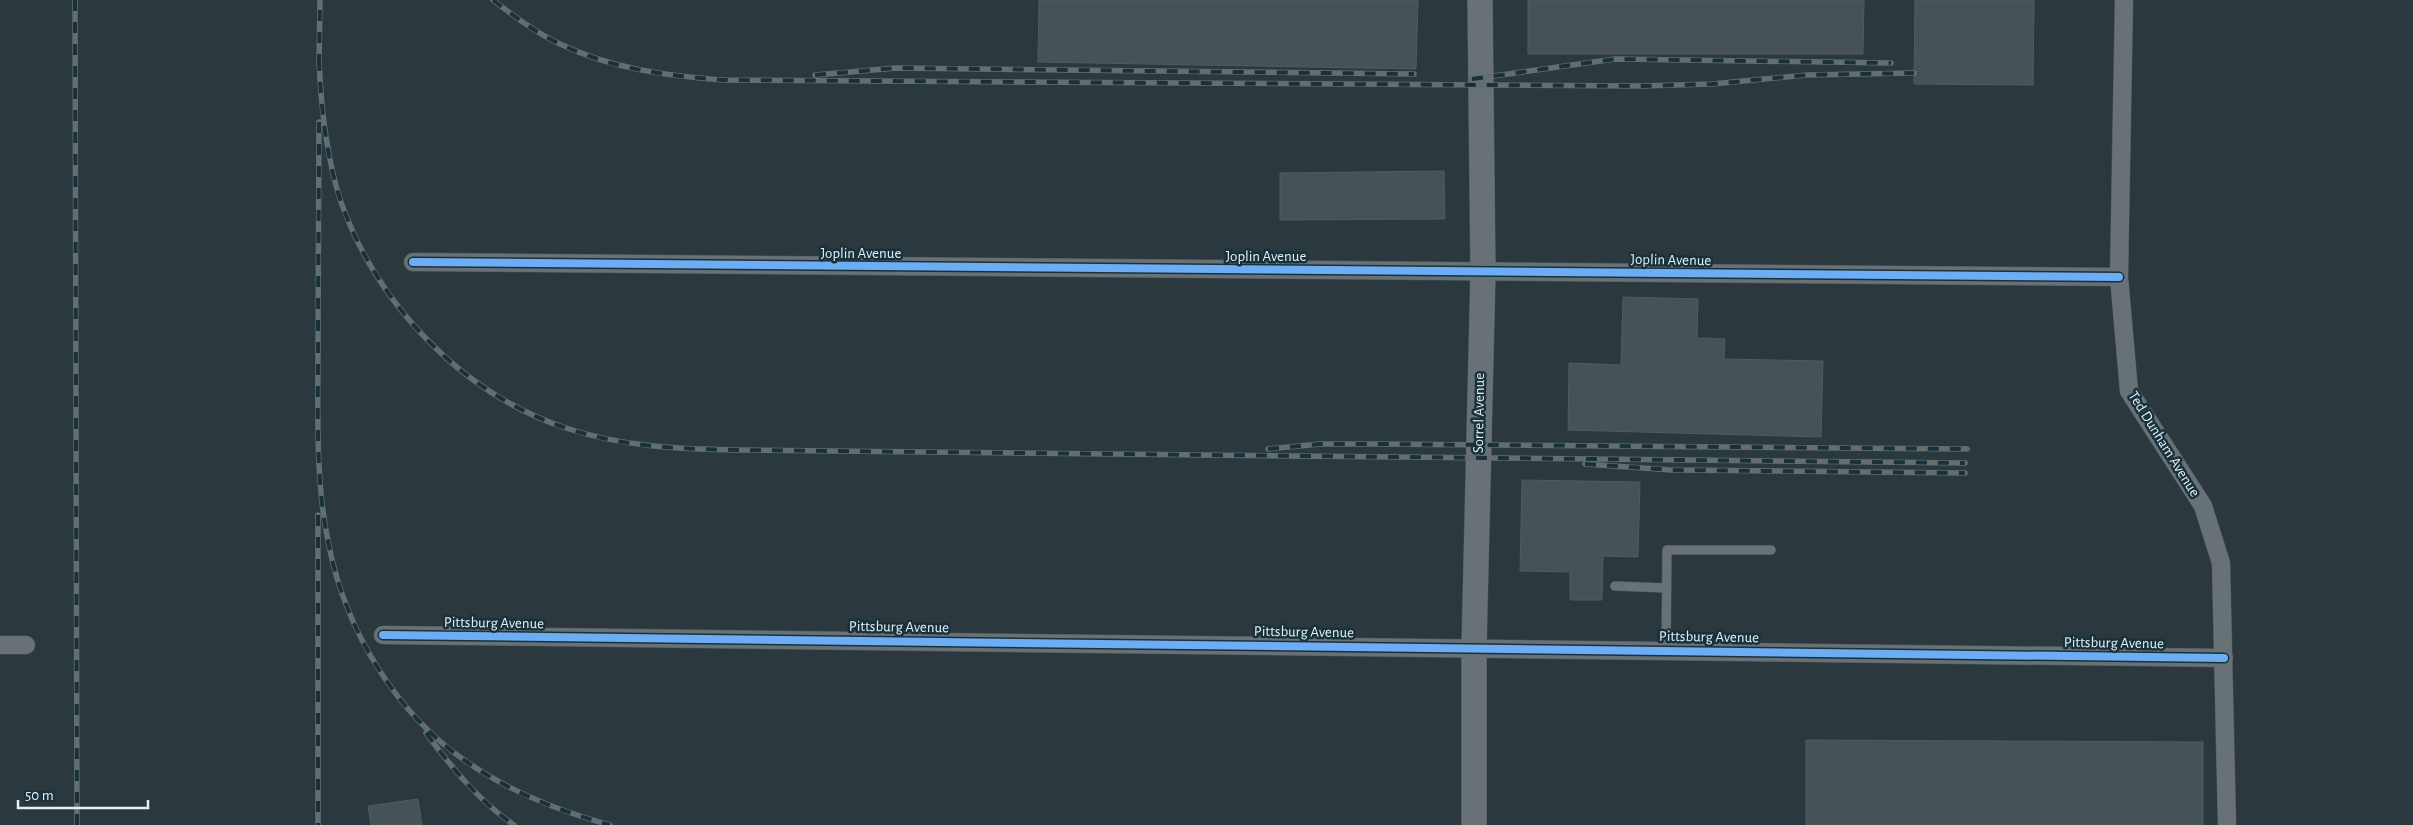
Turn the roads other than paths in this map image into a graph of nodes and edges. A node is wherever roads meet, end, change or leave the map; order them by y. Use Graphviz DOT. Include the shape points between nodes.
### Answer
graph roads {
  1 [pos="1480,0"];
  2 [pos="2124,0"];
  3 [pos="413,262"];
  4 [pos="1483,272"];
  5 [pos="2119,277"];
  6 [pos="1771,550"];
  7 [pos="1615,586"];
  8 [pos="1666,588"];
  9 [pos="383,635"];
  10 [pos="0,645"];
  11 [pos="26,645"];
  12 [pos="1474,648"];
  13 [pos="1666,650"];
  14 [pos="2224,658"];
  15 [pos="1474,825"];
  16 [pos="2227,825"];
  1 -- 4 [label="street, Sorrel Avenue"];
  2 -- 5 [label="street, Ted Dunham Avenue"];
  3 -- 4 [label="street, Joplin Avenue"];
  4 -- 5 [label="street, Joplin Avenue"];
  4 -- 12 [label="street, Sorrel Avenue"];
  5 -- 14 [label="street, Ted Dunham Avenue" via="2129,391 2203,506 2221,563"];
  6 -- 8 [label="lane" via="1668,550"];
  7 -- 8 [label="lane"];
  8 -- 13 [label="lane"];
  9 -- 12 [label="street, Pittsburg Avenue"];
  10 -- 11 [label="street"];
  12 -- 13 [label="street, Pittsburg Avenue"];
  12 -- 15 [label="street, Sorrel Avenue"];
  13 -- 14 [label="street, Pittsburg Avenue"];
  14 -- 16 [label="street, Ted Dunham Avenue"];
}
